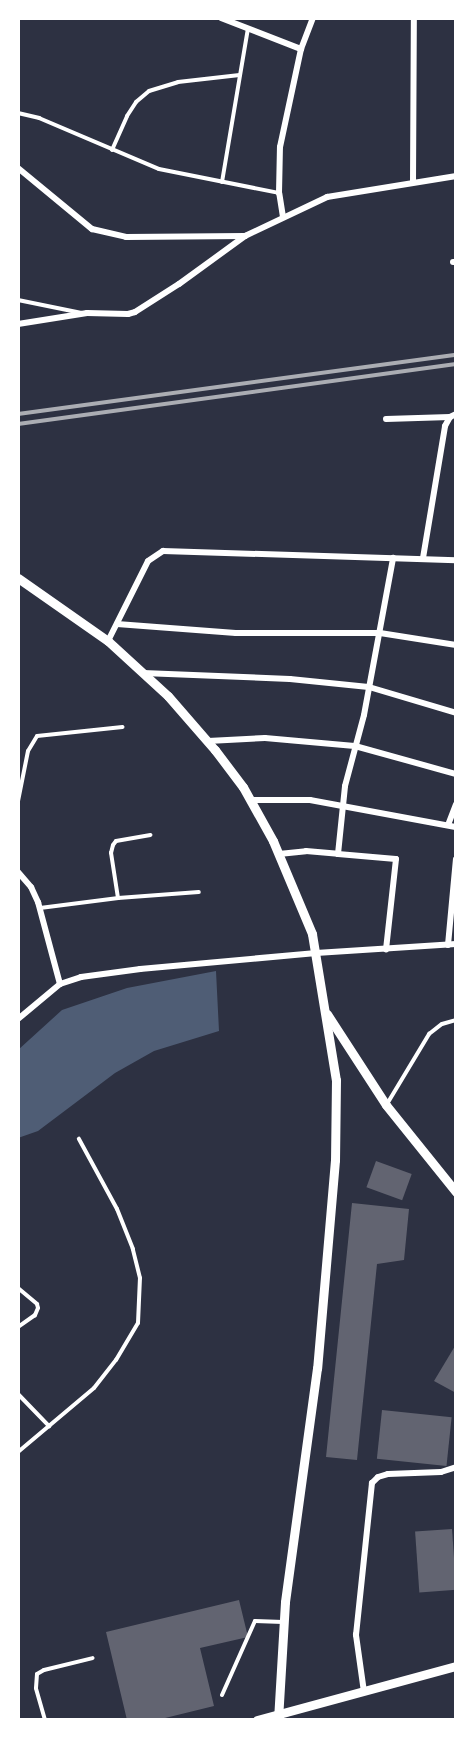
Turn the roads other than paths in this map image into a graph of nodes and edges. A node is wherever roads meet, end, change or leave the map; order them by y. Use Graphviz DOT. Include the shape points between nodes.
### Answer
graph roads {
  1 [pos="221,18"];
  2 [pos="313,18"];
  3 [pos="414,18"];
  4 [pos="248,27"];
  5 [pos="301,49"];
  6 [pos="240,75"];
  7 [pos="18,113"];
  8 [pos="111,150"];
  9 [pos="18,168"];
  10 [pos="456,176"];
  11 [pos="222,182"];
  12 [pos="413,182"];
  13 [pos="279,193"];
  14 [pos="283,218"];
  15 [pos="245,236"];
  16 [pos="18,300"];
  17 [pos="87,314"];
  18 [pos="18,324"];
  19 [pos="453,415"];
  20 [pos="386,419"];
  21 [pos="393,558"];
  22 [pos="423,558"];
  23 [pos="456,560"];
  24 [pos="18,578"];
  25 [pos="117,624"];
  26 [pos="380,633"];
  27 [pos="108,641"];
  28 [pos="456,645"];
  29 [pos="143,673"];
  30 [pos="369,687"];
  31 [pos="456,713"];
  32 [pos="123,727"];
  33 [pos="208,741"];
  34 [pos="355,746"];
  35 [pos="456,774"];
  36 [pos="18,801"];
  37 [pos="250,801"];
  38 [pos="456,804"];
  39 [pos="343,806"];
  40 [pos="448,825"];
  41 [pos="456,827"];
  42 [pos="150,835"];
  43 [pos="279,854"];
  44 [pos="339,854"];
  45 [pos="456,859"];
  46 [pos="18,872"];
  47 [pos="199,892"];
  48 [pos="118,898"];
  49 [pos="40,908"];
  50 [pos="456,944"];
  51 [pos="448,945"];
  52 [pos="386,949"];
  53 [pos="316,953"];
  54 [pos="60,984"];
  55 [pos="326,1012"];
  56 [pos="18,1019"];
  57 [pos="456,1020"];
  58 [pos="386,1105"];
  59 [pos="79,1139"];
  60 [pos="456,1192"];
  61 [pos="18,1288"];
  62 [pos="18,1328"];
  63 [pos="18,1394"];
  64 [pos="49,1426"];
  65 [pos="18,1452"];
  66 [pos="456,1467"];
  67 [pos="284,1622"];
  68 [pos="93,1658"];
  69 [pos="456,1666"];
  70 [pos="364,1693"];
  71 [pos="222,1695"];
  72 [pos="278,1717"];
  73 [pos="45,1720"];
  74 [pos="257,1720"];
  1 -- 4 [label="street"];
  2 -- 5 [label="street"];
  3 -- 12 [label="street"];
  4 -- 5 [label="street"];
  4 -- 6 [label="lane"];
  5 -- 13 [label="street" via="280,147"];
  6 -- 8 [label="lane" via="178,82 149,92 136,102"];
  6 -- 11 [label="lane"];
  7 -- 8 [label="lane" via="39,118"];
  8 -- 11 [label="lane" via="159,169"];
  9 -- 15 [label="street" via="92,229 126,237"];
  10 -- 12 [label="street"];
  11 -- 13 [label="lane"];
  12 -- 14 [label="street" via="327,197"];
  13 -- 14 [label="street"];
  14 -- 15 [label="street"];
  15 -- 17 [label="street" via="135,312"];
  16 -- 17 [label="lane"];
  17 -- 18 [label="street"];
  19 -- 20 [label="street"];
  19 -- 22 [label="street" via="445,426"];
  21 -- 22 [label="street"];
  21 -- 25 [label="street" via="163,550 148,561"];
  21 -- 26 [label="street"];
  22 -- 23 [label="street"];
  24 -- 27 [label="street"];
  25 -- 26 [label="street" via="236,633"];
  25 -- 27 [label="street"];
  26 -- 28 [label="street"];
  26 -- 30 [label="street"];
  27 -- 29 [label="street"];
  29 -- 30 [label="street" via="290,679"];
  29 -- 33 [label="street"];
  30 -- 31 [label="street"];
  30 -- 34 [label="street"];
  32 -- 36 [label="lane" via="37,736 28,752"];
  33 -- 34 [label="street" via="265,738"];
  33 -- 37 [label="street"];
  34 -- 35 [label="street"];
  34 -- 39 [label="street"];
  37 -- 39 [label="street" via="299,799"];
  37 -- 43 [label="street"];
  38 -- 40 [label="street"];
  39 -- 40 [label="street"];
  39 -- 44 [label="street"];
  40 -- 41 [label="street"];
  42 -- 48 [label="lane" via="112,844"];
  43 -- 44 [label="street"];
  43 -- 53 [label="street" via="312,933"];
  44 -- 52 [label="street" via="396,859"];
  45 -- 51 [label="street"];
  46 -- 49 [label="street" via="31,887"];
  47 -- 48 [label="lane"];
  48 -- 49 [label="lane"];
  49 -- 54 [label="street"];
  50 -- 51 [label="street"];
  51 -- 52 [label="street"];
  52 -- 53 [label="street"];
  53 -- 54 [label="street" via="106,972"];
  53 -- 55 [label="street"];
  54 -- 56 [label="street"];
  55 -- 58 [label="street"];
  55 -- 67 [label="street" via="336,1080 335,1160 317,1368"];
  57 -- 58 [label="lane" via="429,1034"];
  58 -- 60 [label="street"];
  59 -- 64 [label="lane" via="117,1209 133,1249 141,1299 138,1323 116,1360 94,1388"];
  61 -- 62 [label="lane" via="38,1308"];
  63 -- 64 [label="lane"];
  64 -- 65 [label="lane"];
  66 -- 70 [label="street" via="441,1472 388,1474 372,1483 356,1635"];
  67 -- 71 [label="lane" via="255,1622"];
  67 -- 72 [label="street"];
  68 -- 73 [label="lane" via="38,1674 36,1688"];
  69 -- 70 [label="street"];
  70 -- 72 [label="street"];
  72 -- 74 [label="street"];
}
